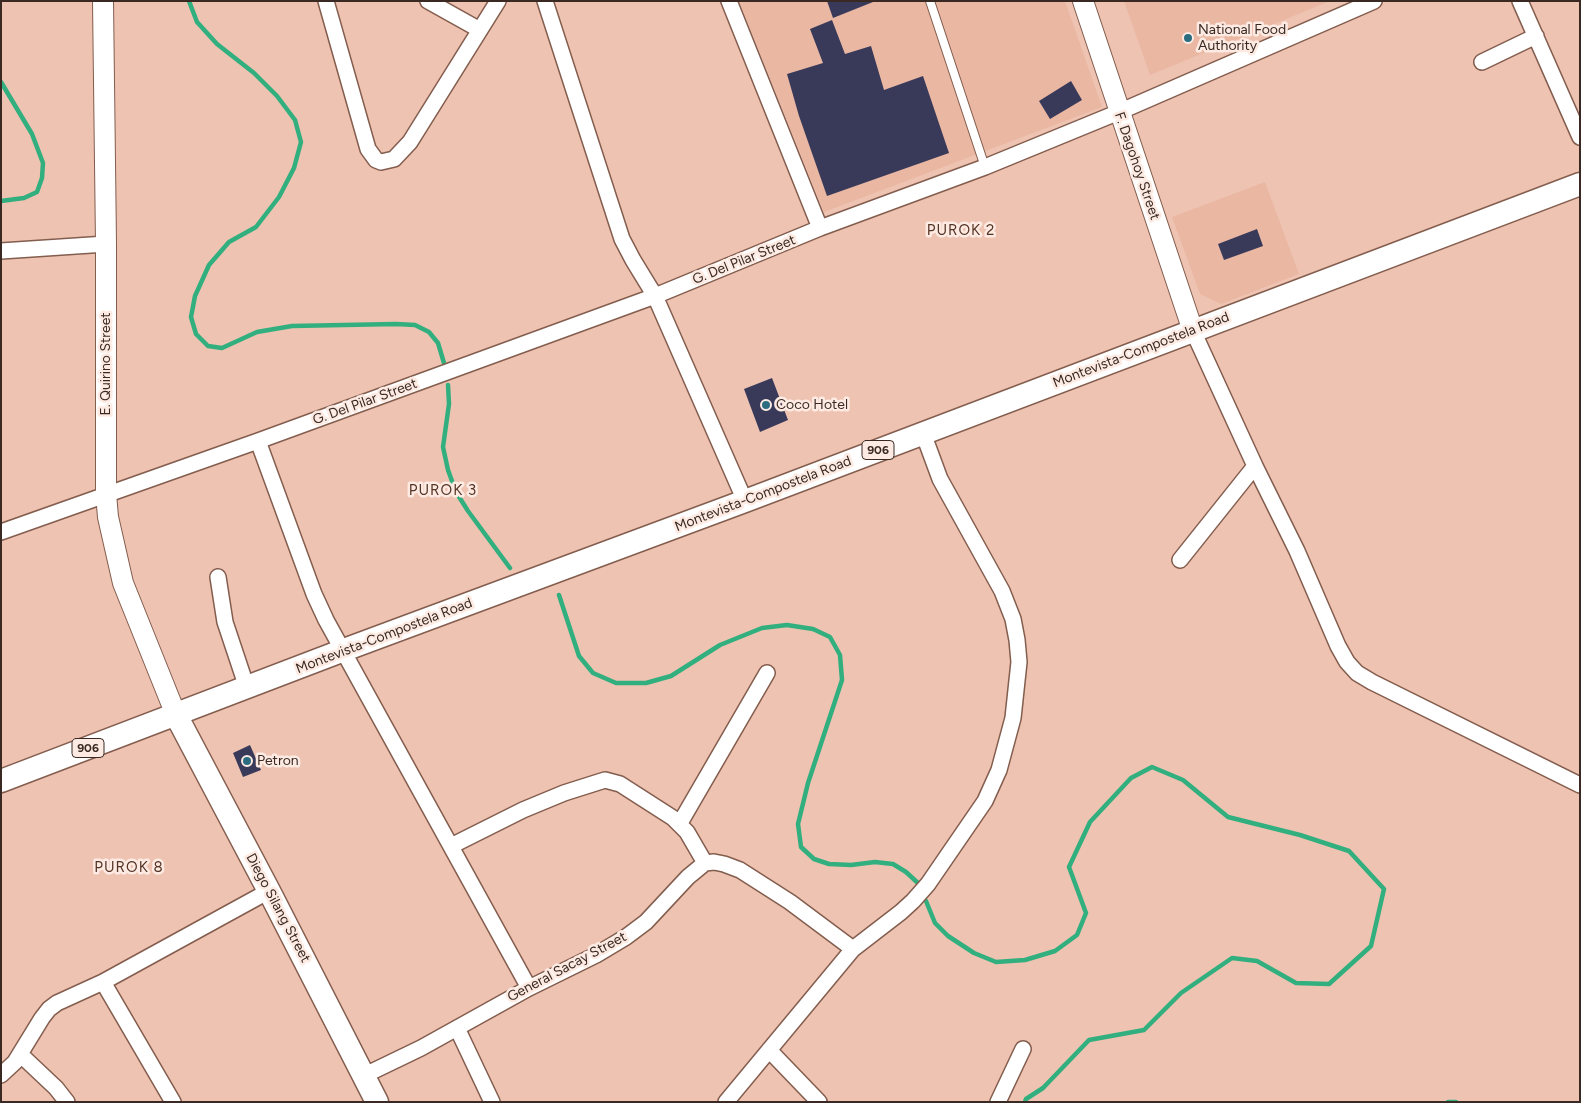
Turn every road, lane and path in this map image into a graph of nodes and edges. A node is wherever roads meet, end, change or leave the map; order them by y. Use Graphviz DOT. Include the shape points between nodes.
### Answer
graph roads {
  1 [pos="103,1"];
  2 [pos="326,1"];
  3 [pos="428,1"];
  4 [pos="498,1"];
  5 [pos="545,1"];
  6 [pos="729,1"];
  7 [pos="930,1"];
  8 [pos="1083,1"];
  9 [pos="1374,1"];
  10 [pos="1520,1"];
  11 [pos="480,30"];
  12 [pos="1536,36"];
  13 [pos="1482,62"];
  14 [pos="1119,112"];
  15 [pos="1580,137"];
  16 [pos="986,167"];
  17 [pos="1580,184"];
  18 [pos="820,228"];
  19 [pos="106,244"];
  20 [pos="1,251"];
  21 [pos="655,296"];
  22 [pos="1193,331"];
  23 [pos="923,433"];
  24 [pos="258,442"];
  25 [pos="1255,466"];
  26 [pos="106,494"];
  27 [pos="745,501"];
  28 [pos="1,532"];
  29 [pos="1180,560"];
  30 [pos="218,577"];
  31 [pos="344,650"];
  32 [pos="767,673"];
  33 [pos="247,688"];
  34 [pos="176,715"];
  35 [pos="1,781"];
  36 [pos="1580,785"];
  37 [pos="680,823"];
  38 [pos="451,846"];
  39 [pos="705,863"];
  40 [pos="269,891"];
  41 [pos="854,949"];
  42 [pos="103,982"];
  43 [pos="529,988"];
  44 [pos="457,1028"];
  45 [pos="1023,1049"];
  46 [pos="769,1050"];
  47 [pos="21,1054"];
  48 [pos="1,1075"];
  49 [pos="365,1075"];
  50 [pos="67,1102"];
  51 [pos="173,1102"];
  52 [pos="377,1102"];
  53 [pos="492,1102"];
  54 [pos="726,1102"];
  55 [pos="819,1102"];
  56 [pos="998,1102"];
  1 -- 19 [label="main road, E. Quirino Street"];
  2 -- 11 [label="street" via="368,149 376,160 382,162 394,159 410,142"];
  3 -- 11 [label="street"];
  4 -- 11 [label="street"];
  5 -- 21 [label="street" via="622,239"];
  6 -- 18 [label="street"];
  7 -- 16 [label="lane"];
  8 -- 14 [label="main road, F. Dagohoy Street"];
  9 -- 14 [label="street, G. Del Pilar Street"];
  10 -- 12 [label="street"];
  12 -- 13 [label="street"];
  12 -- 15 [label="street"];
  14 -- 16 [label="street, G. Del Pilar Street"];
  14 -- 22 [label="main road, F. Dagohoy Street"];
  16 -- 18 [label="street, G. Del Pilar Street"];
  17 -- 22 [label="main road, Montevista-Compostela Road / 906"];
  18 -- 21 [label="street, G. Del Pilar Street"];
  19 -- 20 [label="street"];
  19 -- 26 [label="main road, E. Quirino Street"];
  21 -- 24 [label="street, G. Del Pilar Street"];
  21 -- 27 [label="street"];
  22 -- 23 [label="main road, Montevista-Compostela Road / 906"];
  22 -- 25 [label="street"];
  23 -- 27 [label="main road, Montevista-Compostela Road / 906"];
  23 -- 41 [label="street" via="940,479 1002,591 1013,619 1019,662 1013,718 999,770 972,821 913,901"];
  24 -- 26 [label="street, G. Del Pilar Street"];
  24 -- 31 [label="street" via="314,594"];
  25 -- 29 [label="street"];
  25 -- 36 [label="street" via="1297,551 1338,646 1358,673"];
  26 -- 28 [label="street, G. Del Pilar Street"];
  26 -- 34 [label="main road, E. Quirino Street" via="123,583"];
  27 -- 31 [label="main road, Montevista-Compostela Road / 906"];
  30 -- 33 [label="street" via="226,622"];
  31 -- 33 [label="main road, Montevista-Compostela Road / 906"];
  31 -- 38 [label="street"];
  32 -- 37 [label="street"];
  33 -- 34 [label="main road, Montevista-Compostela Road / 906"];
  34 -- 35 [label="main road, Montevista-Compostela Road / 906"];
  34 -- 40 [label="main road, Diego Silang Street"];
  37 -- 38 [label="street" via="620,784 606,780 523,810"];
  37 -- 39 [label="street"];
  38 -- 43 [label="street"];
  39 -- 41 [label="street" via="714,862 740,870"];
  39 -- 43 [label="street, General Sacay Street" via="646,922 626,937"];
  40 -- 42 [label="street"];
  40 -- 49 [label="main road, Diego Silang Street"];
  41 -- 46 [label="street"];
  42 -- 47 [label="street" via="49,1009"];
  42 -- 51 [label="street"];
  43 -- 44 [label="street, General Sacay Street"];
  44 -- 49 [label="street, General Sacay Street"];
  44 -- 53 [label="street"];
  45 -- 56 [label="street"];
  46 -- 54 [label="street"];
  46 -- 55 [label="street"];
  47 -- 48 [label="street"];
  47 -- 50 [label="street"];
  49 -- 52 [label="main road, Diego Silang Street"];
}
